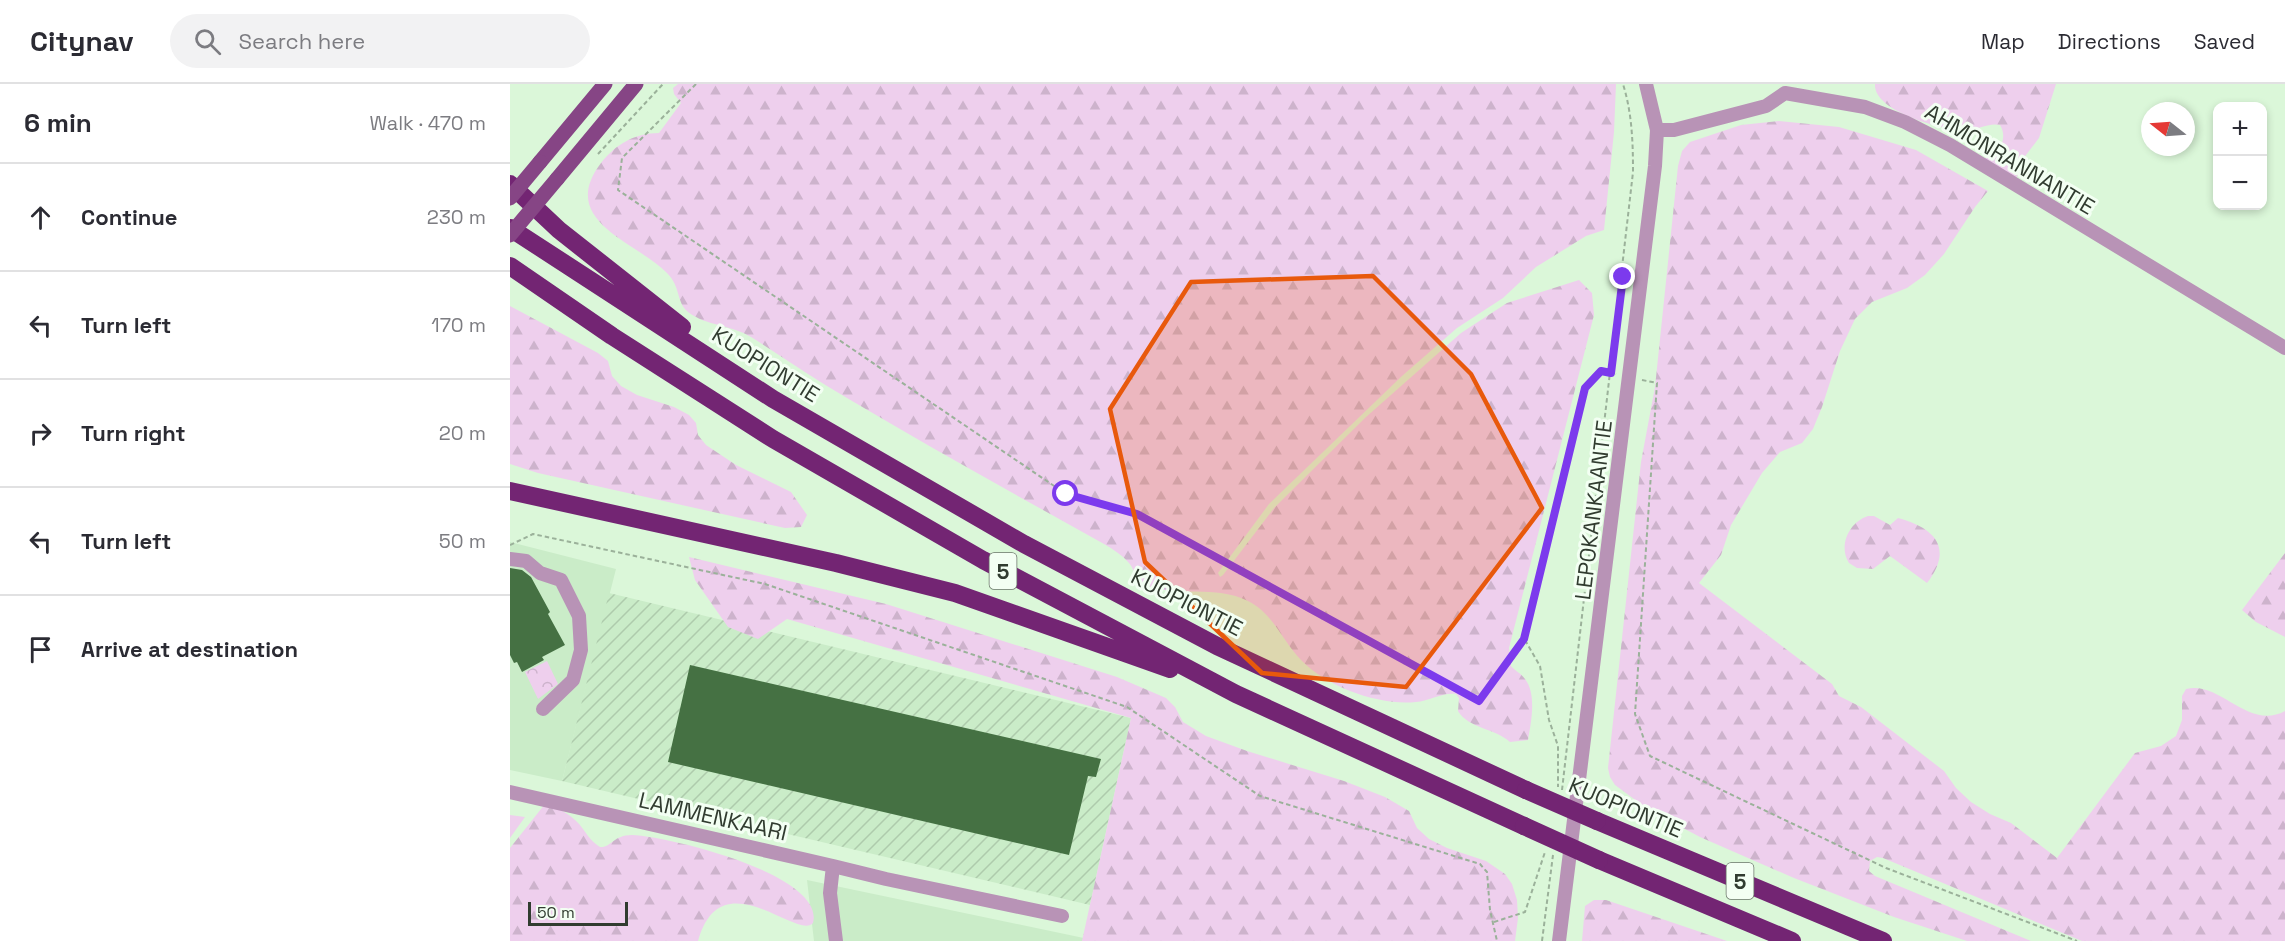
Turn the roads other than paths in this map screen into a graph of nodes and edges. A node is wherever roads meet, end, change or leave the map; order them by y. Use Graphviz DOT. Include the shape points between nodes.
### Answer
graph roads {
  1 [pos="605,84"];
  2 [pos="636,84"];
  3 [pos="1646,84"];
  4 [pos="1786,89"];
  5 [pos="1657,130"];
  6 [pos="510,184"];
  7 [pos="510,198"];
  8 [pos="510,228"];
  9 [pos="510,235"];
  10 [pos="510,266"];
  11 [pos="2285,348"];
  12 [pos="773,399"];
  13 [pos="510,491"];
  14 [pos="510,559"];
  15 [pos="1236,694"];
  16 [pos="543,709"];
  17 [pos="510,792"];
  18 [pos="832,866"];
  19 [pos="1062,916"];
  20 [pos="836,941"];
  21 [pos="1559,941"];
  22 [pos="1792,941"];
  23 [pos="1883,941"];
  1 -- 7 [label="main road, bridge"];
  2 -- 9 [label="main road, bridge"];
  3 -- 5 [label="street, LEPOKANKAANTIE"];
  4 -- 5 [label="street, AHMONRANNANTIE" via="1766,106 1674,130"];
  4 -- 11 [label="street, AHMONRANNANTIE" via="1865,107 1914,126"];
  5 -- 21 [label="street, LEPOKANKAANTIE" via="1645,259"];
  6 -- 12 [label="highway" via="559,230"];
  8 -- 12 [label="highway, KUOPIONTIE / 5"];
  10 -- 15 [label="highway, 5" via="783,445 983,560"];
  12 -- 23 [label="highway, KUOPIONTIE / 5, bridge" via="1024,544 1217,646 1526,790"];
  13 -- 15 [label="highway" via="956,593"];
  14 -- 16 [label="street" via="526,561 540,573 561,580 579,616 581,650 573,680"];
  15 -- 22 [label="highway, 5, bridge" via="1599,860"];
  17 -- 18 [label="street, LAMMENKAARI"];
  18 -- 19 [label="street, LAMMENKAARI"];
  18 -- 20 [label="street" via="830,893"];
}
